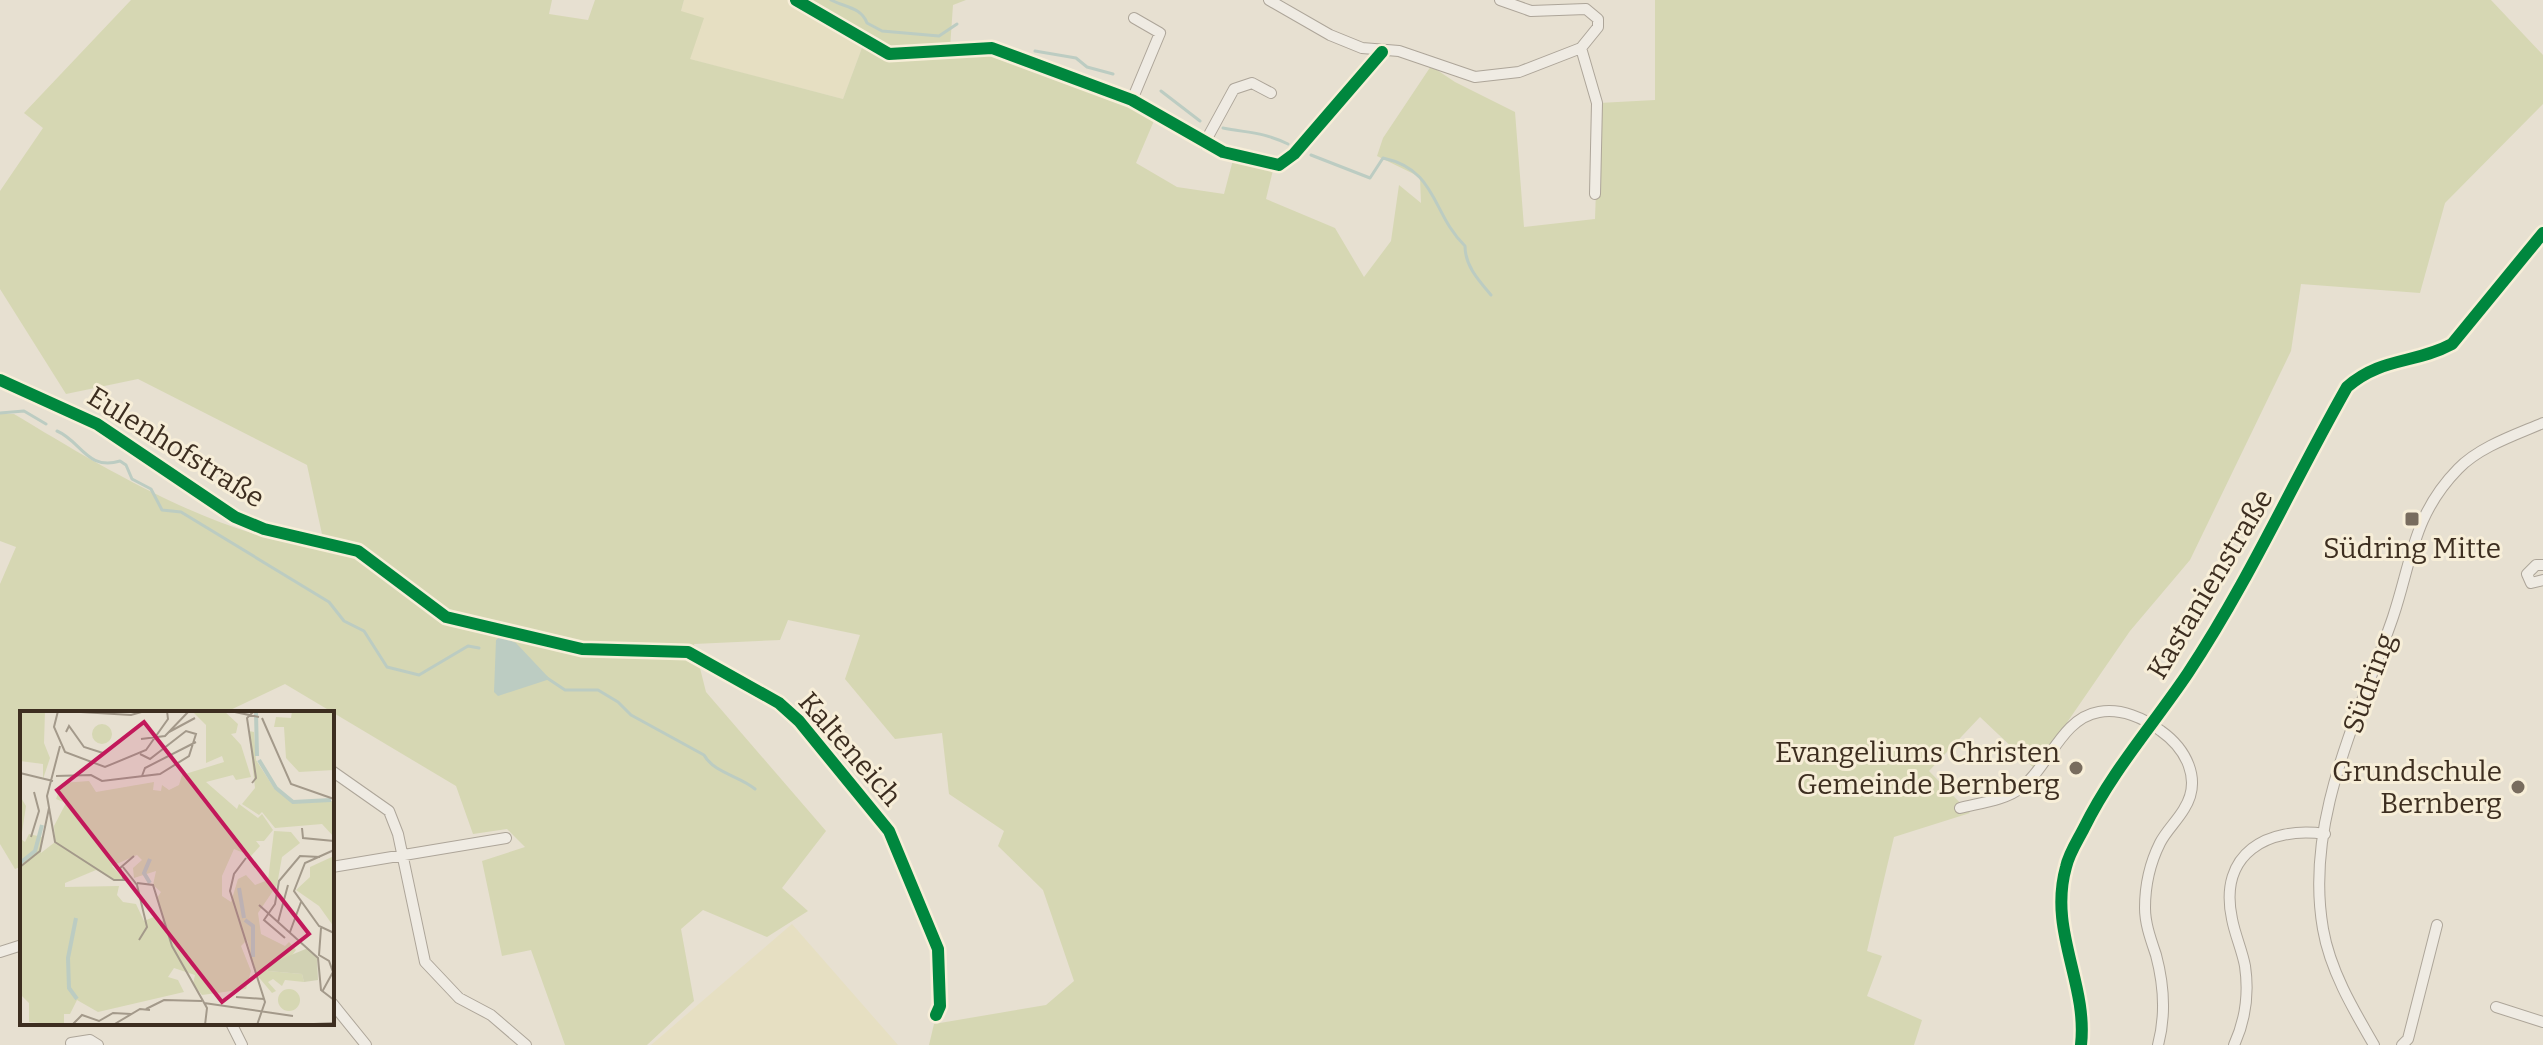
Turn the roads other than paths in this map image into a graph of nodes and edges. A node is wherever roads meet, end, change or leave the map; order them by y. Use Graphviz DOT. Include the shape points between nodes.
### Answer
graph roads {
  1 [pos="796,0"];
  2 [pos="1269,0"];
  3 [pos="1500,0"];
  4 [pos="1134,18"];
  5 [pos="1581,48"];
  6 [pos="1382,52"];
  7 [pos="1271,93"];
  8 [pos="1132,100"];
  9 [pos="1204,144"];
  10 [pos="1595,194"];
  11 [pos="2543,233"];
  12 [pos="0,380"];
  13 [pos="2543,423"];
  14 [pos="2543,565"];
  15 [pos="2543,580"];
  16 [pos="688,652"];
  17 [pos="2152,724"];
  18 [pos="334,772"];
  19 [pos="1960,808"];
  20 [pos="2325,834"];
  21 [pos="506,838"];
  22 [pos="401,855"];
  23 [pos="334,867"];
  24 [pos="2437,925"];
  25 [pos="20,946"];
  26 [pos="0,952"];
  27 [pos="334,1005"];
  28 [pos="2496,1007"];
  29 [pos="936,1015"];
  30 [pos="2543,1022"];
  31 [pos="232,1025"];
  32 [pos="71,1043"];
  33 [pos="98,1045"];
  34 [pos="242,1045"];
  35 [pos="366,1045"];
  36 [pos="526,1045"];
  37 [pos="2081,1045"];
  38 [pos="2158,1045"];
  39 [pos="2234,1045"];
  40 [pos="2374,1045"];
  41 [pos="2402,1045"];
  1 -- 8 [label="street" via="889,54 985,46"];
  2 -- 6 [label="street" via="1330,35"];
  3 -- 5 [label="street" via="1531,11 1593,12 1598,27"];
  4 -- 8 [label="street" via="1160,33"];
  5 -- 6 [label="street" via="1519,72 1486,77 1454,72 1399,51"];
  5 -- 10 [label="street" via="1597,103"];
  6 -- 9 [label="street" via="1279,165"];
  7 -- 9 [label="street" via="1252,83 1234,89"];
  8 -- 9 [label="street"];
  11 -- 17 [label="street, Kastanienstraße" via="2452,344 2433,355 2365,372 2347,387 2246,580"];
  12 -- 16 [label="street, Eulenhofstraße" via="73,410 235,517 358,551 446,617 582,649"];
  13 -- 20 [label="street, Südring" via="2460,466 2423,516 2337,770"];
  14 -- 15 [label="street" via="2527,574 2531,583"];
  16 -- 29 [label="street, Kalteneich" via="789,712 889,831 938,949"];
  17 -- 19 [label="street" via="2119,712 2082,718 2023,786 2010,795"];
  17 -- 37 [label="street, Kastanienstraße" via="2105,786 2066,864 2062,926 2081,1011"];
  17 -- 38 [label="street" via="2180,745 2190,763 2192,784 2187,806 2162,840 2147,883 2145,911 2164,1008"];
  18 -- 22 [label="street" via="389,811"];
  20 -- 39 [label="street" via="2285,832 2262,840 2236,870 2230,900 2245,967 2246,998"];
  20 -- 40 [label="street, Südring" via="2323,930 2336,972"];
  21 -- 22 [label="street"];
  22 -- 23 [label="street"];
  22 -- 36 [label="street" via="425,962 459,998 491,1015"];
  24 -- 41 [label="street" via="2408,1039"];
  25 -- 26 [label="street"];
  27 -- 35 [label="street"];
  28 -- 30 [label="street"];
  31 -- 34 [label="street"];
  32 -- 33 [label="street" via="90,1040"];
}
